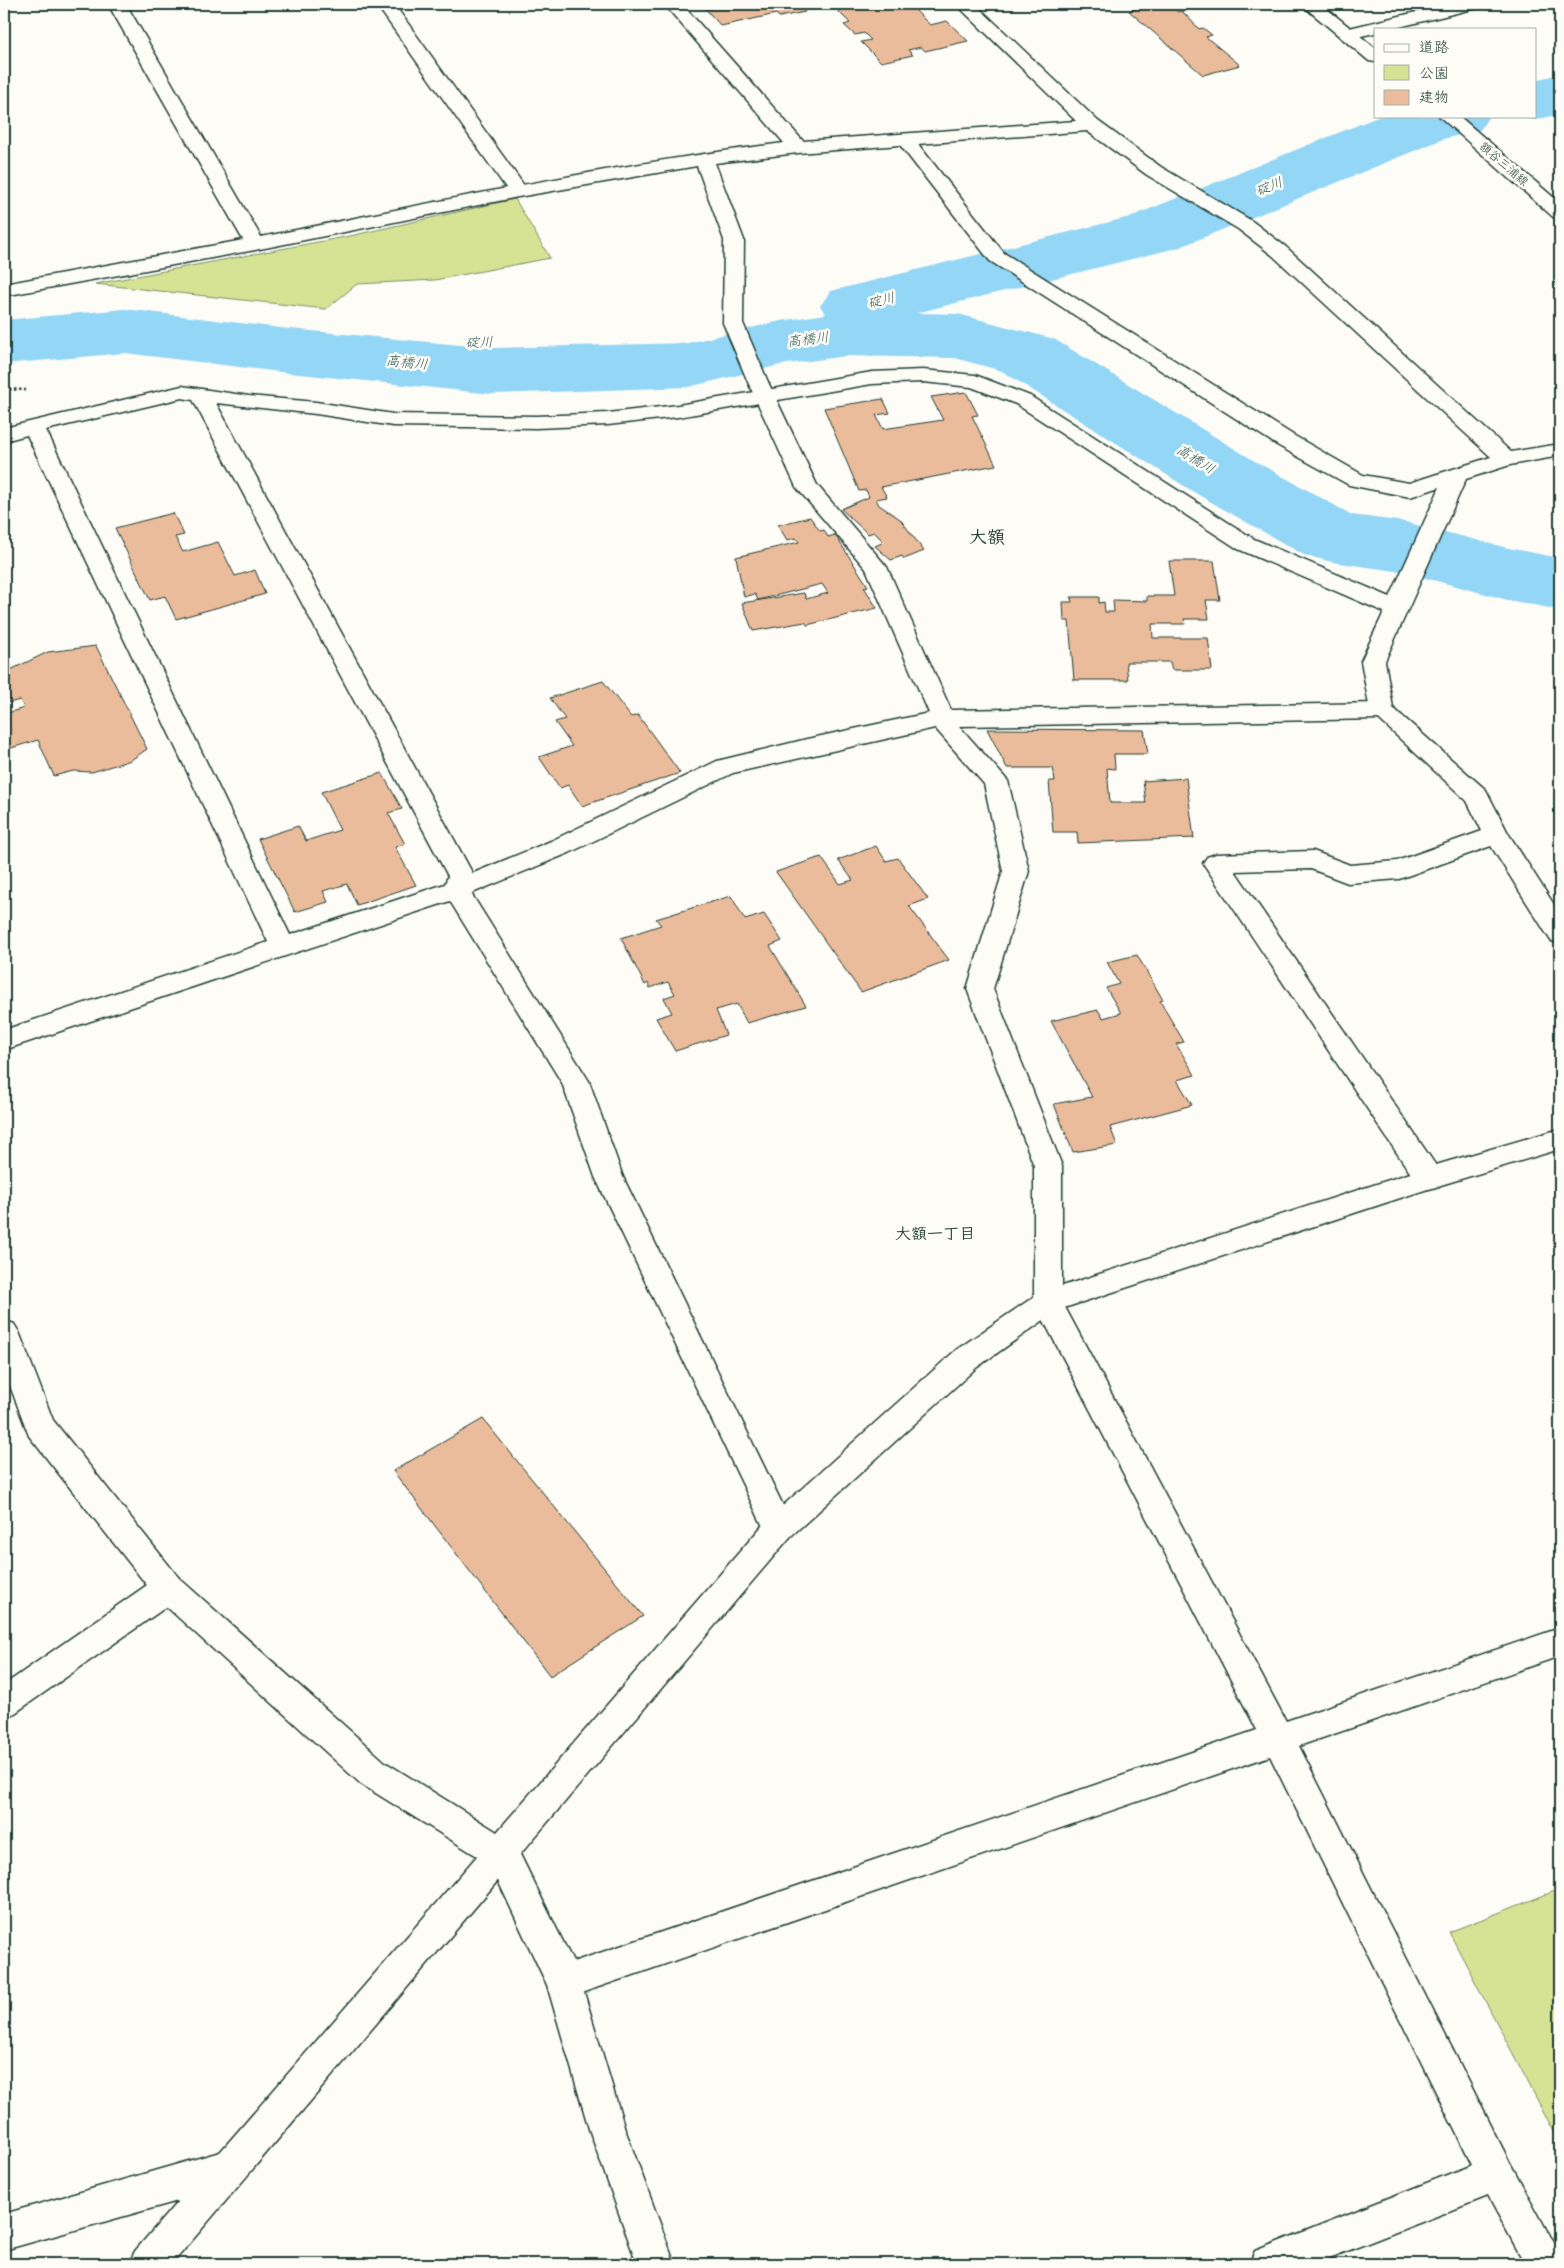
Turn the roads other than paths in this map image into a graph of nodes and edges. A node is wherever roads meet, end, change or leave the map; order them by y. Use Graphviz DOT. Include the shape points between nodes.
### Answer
graph roads {
  1 [pos="117,4"];
  2 [pos="386,4"];
  3 [pos="673,4"];
  4 [pos="965,4"];
  5 [pos="1310,4"];
  6 [pos="1470,4"];
  7 [pos="1347,34"];
  8 [pos="1374,56"];
  9 [pos="1450,118"];
  10 [pos="1091,125"];
  11 [pos="905,139"];
  12 [pos="798,147"];
  13 [pos="704,159"];
  14 [pos="518,191"];
  15 [pos="1560,213"];
  16 [pos="255,244"];
  17 [pos="4,290"];
  18 [pos="762,389"];
  19 [pos="202,395"];
  20 [pos="34,427"];
  21 [pos="4,435"];
  22 [pos="1560,450"];
  23 [pos="1506,459"];
  24 [pos="1457,475"];
  25 [pos="1397,609"];
  26 [pos="1382,711"];
  27 [pos="943,718"];
  28 [pos="1496,835"];
  29 [pos="456,890"];
  30 [pos="1560,934"];
  31 [pos="284,947"];
  32 [pos="4,1040"];
  33 [pos="1560,1139"];
  34 [pos="1429,1178"];
  35 [pos="1048,1302"];
  36 [pos="4,1332"];
  37 [pos="779,1528"];
  38 [pos="168,1588"];
  39 [pos="1560,1642"];
  40 [pos="4,1703"];
  41 [pos="1278,1738"];
  42 [pos="502,1853"];
  43 [pos="564,1982"];
  44 [pos="233,2167"];
  45 [pos="1496,2174"];
  46 [pos="4,2232"];
  47 [pos="148,2264"];
  48 [pos="656,2264"];
  49 [pos="1268,2264"];
  50 [pos="1545,2264"];
  1 -- 16 [label="street"];
  2 -- 14 [label="street"];
  3 -- 12 [label="street"];
  4 -- 10 [label="street"];
  5 -- 7 [label="street"];
  6 -- 7 [label="street"];
  7 -- 8 [label="street"];
  9 -- 15 [label="street, 額谷三浦線"];
  10 -- 11 [label="street"];
  10 -- 23 [label="street" via="1154,171 1245,226 1279,251"];
  11 -- 12 [label="street"];
  11 -- 24 [label="street" via="997,257 1285,440 1357,480 1410,490"];
  12 -- 13 [label="street"];
  13 -- 14 [label="street"];
  13 -- 18 [label="street" via="734,240 733,323"];
  14 -- 16 [label="street"];
  16 -- 17 [label="street"];
  18 -- 19 [label="street" via="678,411 608,419 536,422 393,420"];
  18 -- 25 [label="street" via="922,376 974,381 1024,400 1246,544"];
  18 -- 27 [label="street" via="807,487 876,567"];
  19 -- 20 [label="street" via="182,392"];
  19 -- 29 [label="street" via="461,876"];
  20 -- 21 [label="street"];
  20 -- 31 [label="street"];
  22 -- 23 [label="street"];
  23 -- 24 [label="street"];
  24 -- 25 [label="street"];
  25 -- 26 [label="street" via="1373,661"];
  26 -- 27 [label="street"];
  26 -- 28 [label="street" via="1476,796"];
  27 -- 29 [label="street" via="726,767 560,847"];
  27 -- 35 [label="street" via="948,729 996,781 1016,871 980,989 1048,1166"];
  28 -- 30 [label="street"];
  28 -- 34 [label="street" via="1399,870 1348,874 1313,860 1216,863"];
  29 -- 31 [label="street"];
  29 -- 37 [label="street" via="575,1081 609,1178"];
  31 -- 32 [label="street"];
  33 -- 34 [label="street"];
  34 -- 35 [label="street"];
  35 -- 37 [label="street" via="966,1359"];
  35 -- 41 [label="street"];
  36 -- 38 [label="street" via="40,1428"];
  37 -- 42 [label="street"];
  38 -- 40 [label="street"];
  38 -- 42 [label="street" via="373,1773"];
  39 -- 41 [label="street"];
  41 -- 43 [label="street"];
  41 -- 45 [label="street"];
  42 -- 43 [label="street"];
  42 -- 44 [label="street"];
  43 -- 48 [label="street" via="607,2129"];
  44 -- 46 [label="street"];
  44 -- 47 [label="street"];
  45 -- 49 [label="street"];
  45 -- 50 [label="street"];
}
